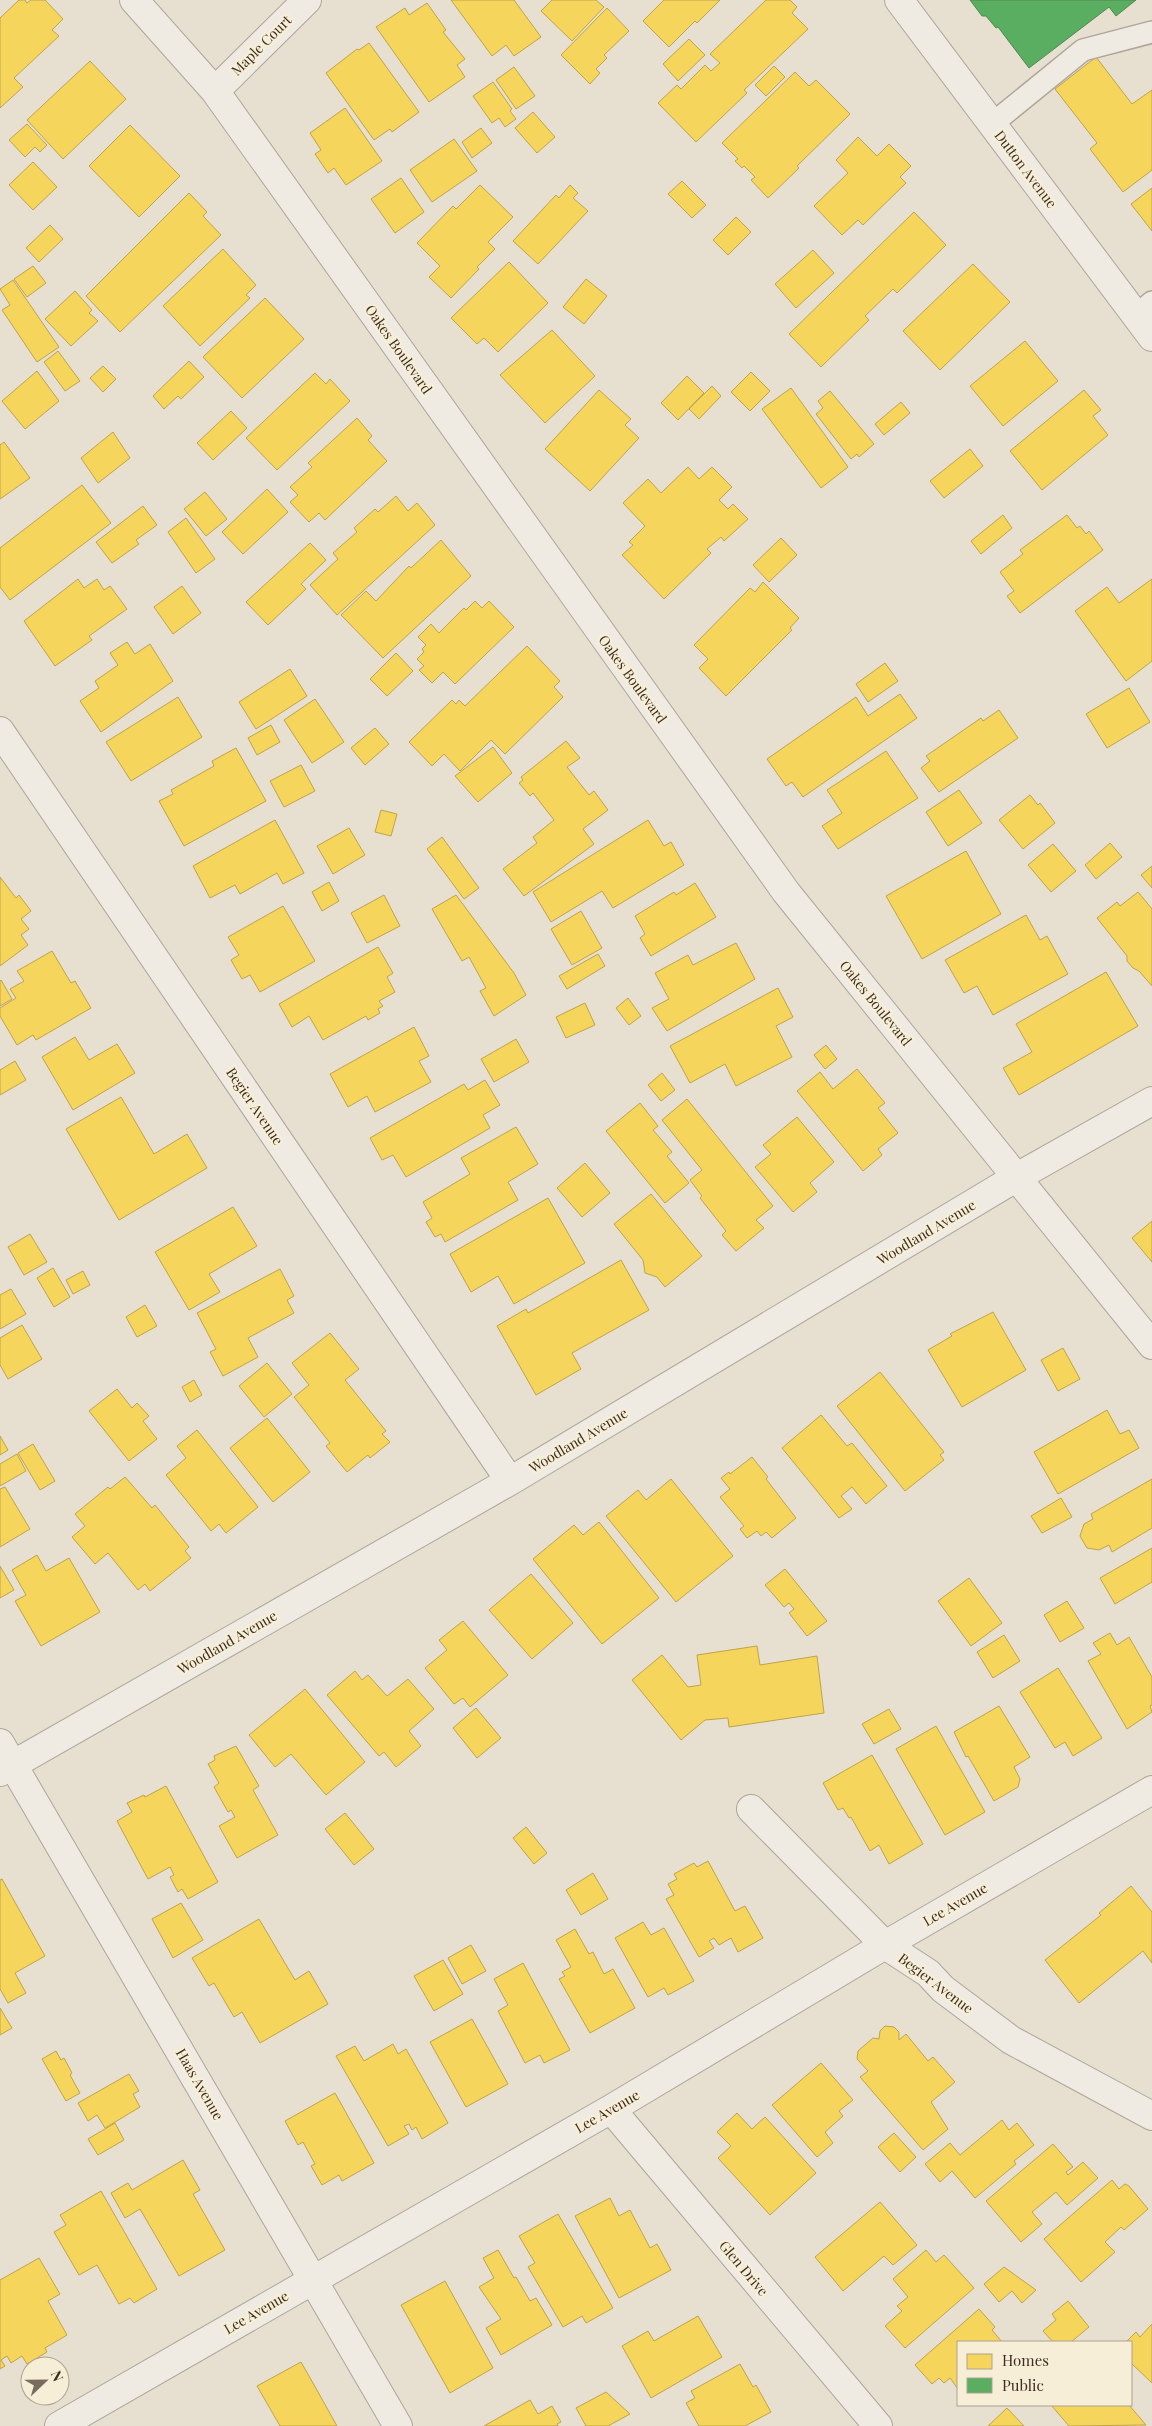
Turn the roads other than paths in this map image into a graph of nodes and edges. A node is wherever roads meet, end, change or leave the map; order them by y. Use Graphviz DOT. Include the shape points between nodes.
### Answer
graph roads {
  1 [pos="134,0"];
  2 [pos="307,0"];
  3 [pos="899,0"];
  4 [pos="1152,32"];
  5 [pos="215,91"];
  6 [pos="992,124"];
  7 [pos="1144,309"];
  8 [pos="1152,337"];
  9 [pos="0,731"];
  10 [pos="1152,1101"];
  11 [pos="1017,1177"];
  12 [pos="1152,1344"];
  13 [pos="510,1481"];
  14 [pos="4,1760"];
  15 [pos="1152,1790"];
  16 [pos="751,1809"];
  17 [pos="885,1945"];
  18 [pos="611,2109"];
  19 [pos="1152,2116"];
  20 [pos="313,2279"];
  21 [pos="59,2426"];
  22 [pos="398,2426"];
  23 [pos="878,2426"];
  1 -- 5 [label="street, Oakes Boulevard"];
  2 -- 5 [label="street, Maple Court"];
  3 -- 6 [label="street, Dutton Avenue"];
  4 -- 6 [label="lane" via="1083,50"];
  5 -- 11 [label="street, Oakes Boulevard" via="786,892"];
  6 -- 7 [label="street, Dutton Avenue"];
  7 -- 8 [label="street, Dutton Avenue"];
  9 -- 13 [label="street, Begier Avenue"];
  10 -- 11 [label="street, Woodland Avenue"];
  11 -- 12 [label="street, Oakes Boulevard"];
  11 -- 13 [label="street, Woodland Avenue"];
  13 -- 14 [label="street, Woodland Avenue"];
  14 -- 20 [label="street, Haas Avenue"];
  15 -- 17 [label="street, Lee Avenue"];
  16 -- 17 [label="street, Begier Avenue"];
  17 -- 18 [label="street, Lee Avenue"];
  17 -- 19 [label="street, Begier Avenue" via="928,1973 943,1989 1011,2040"];
  18 -- 20 [label="street, Lee Avenue"];
  18 -- 23 [label="street, Glen Drive"];
  20 -- 21 [label="street, Lee Avenue"];
  20 -- 22 [label="street, Haas Avenue"];
}
